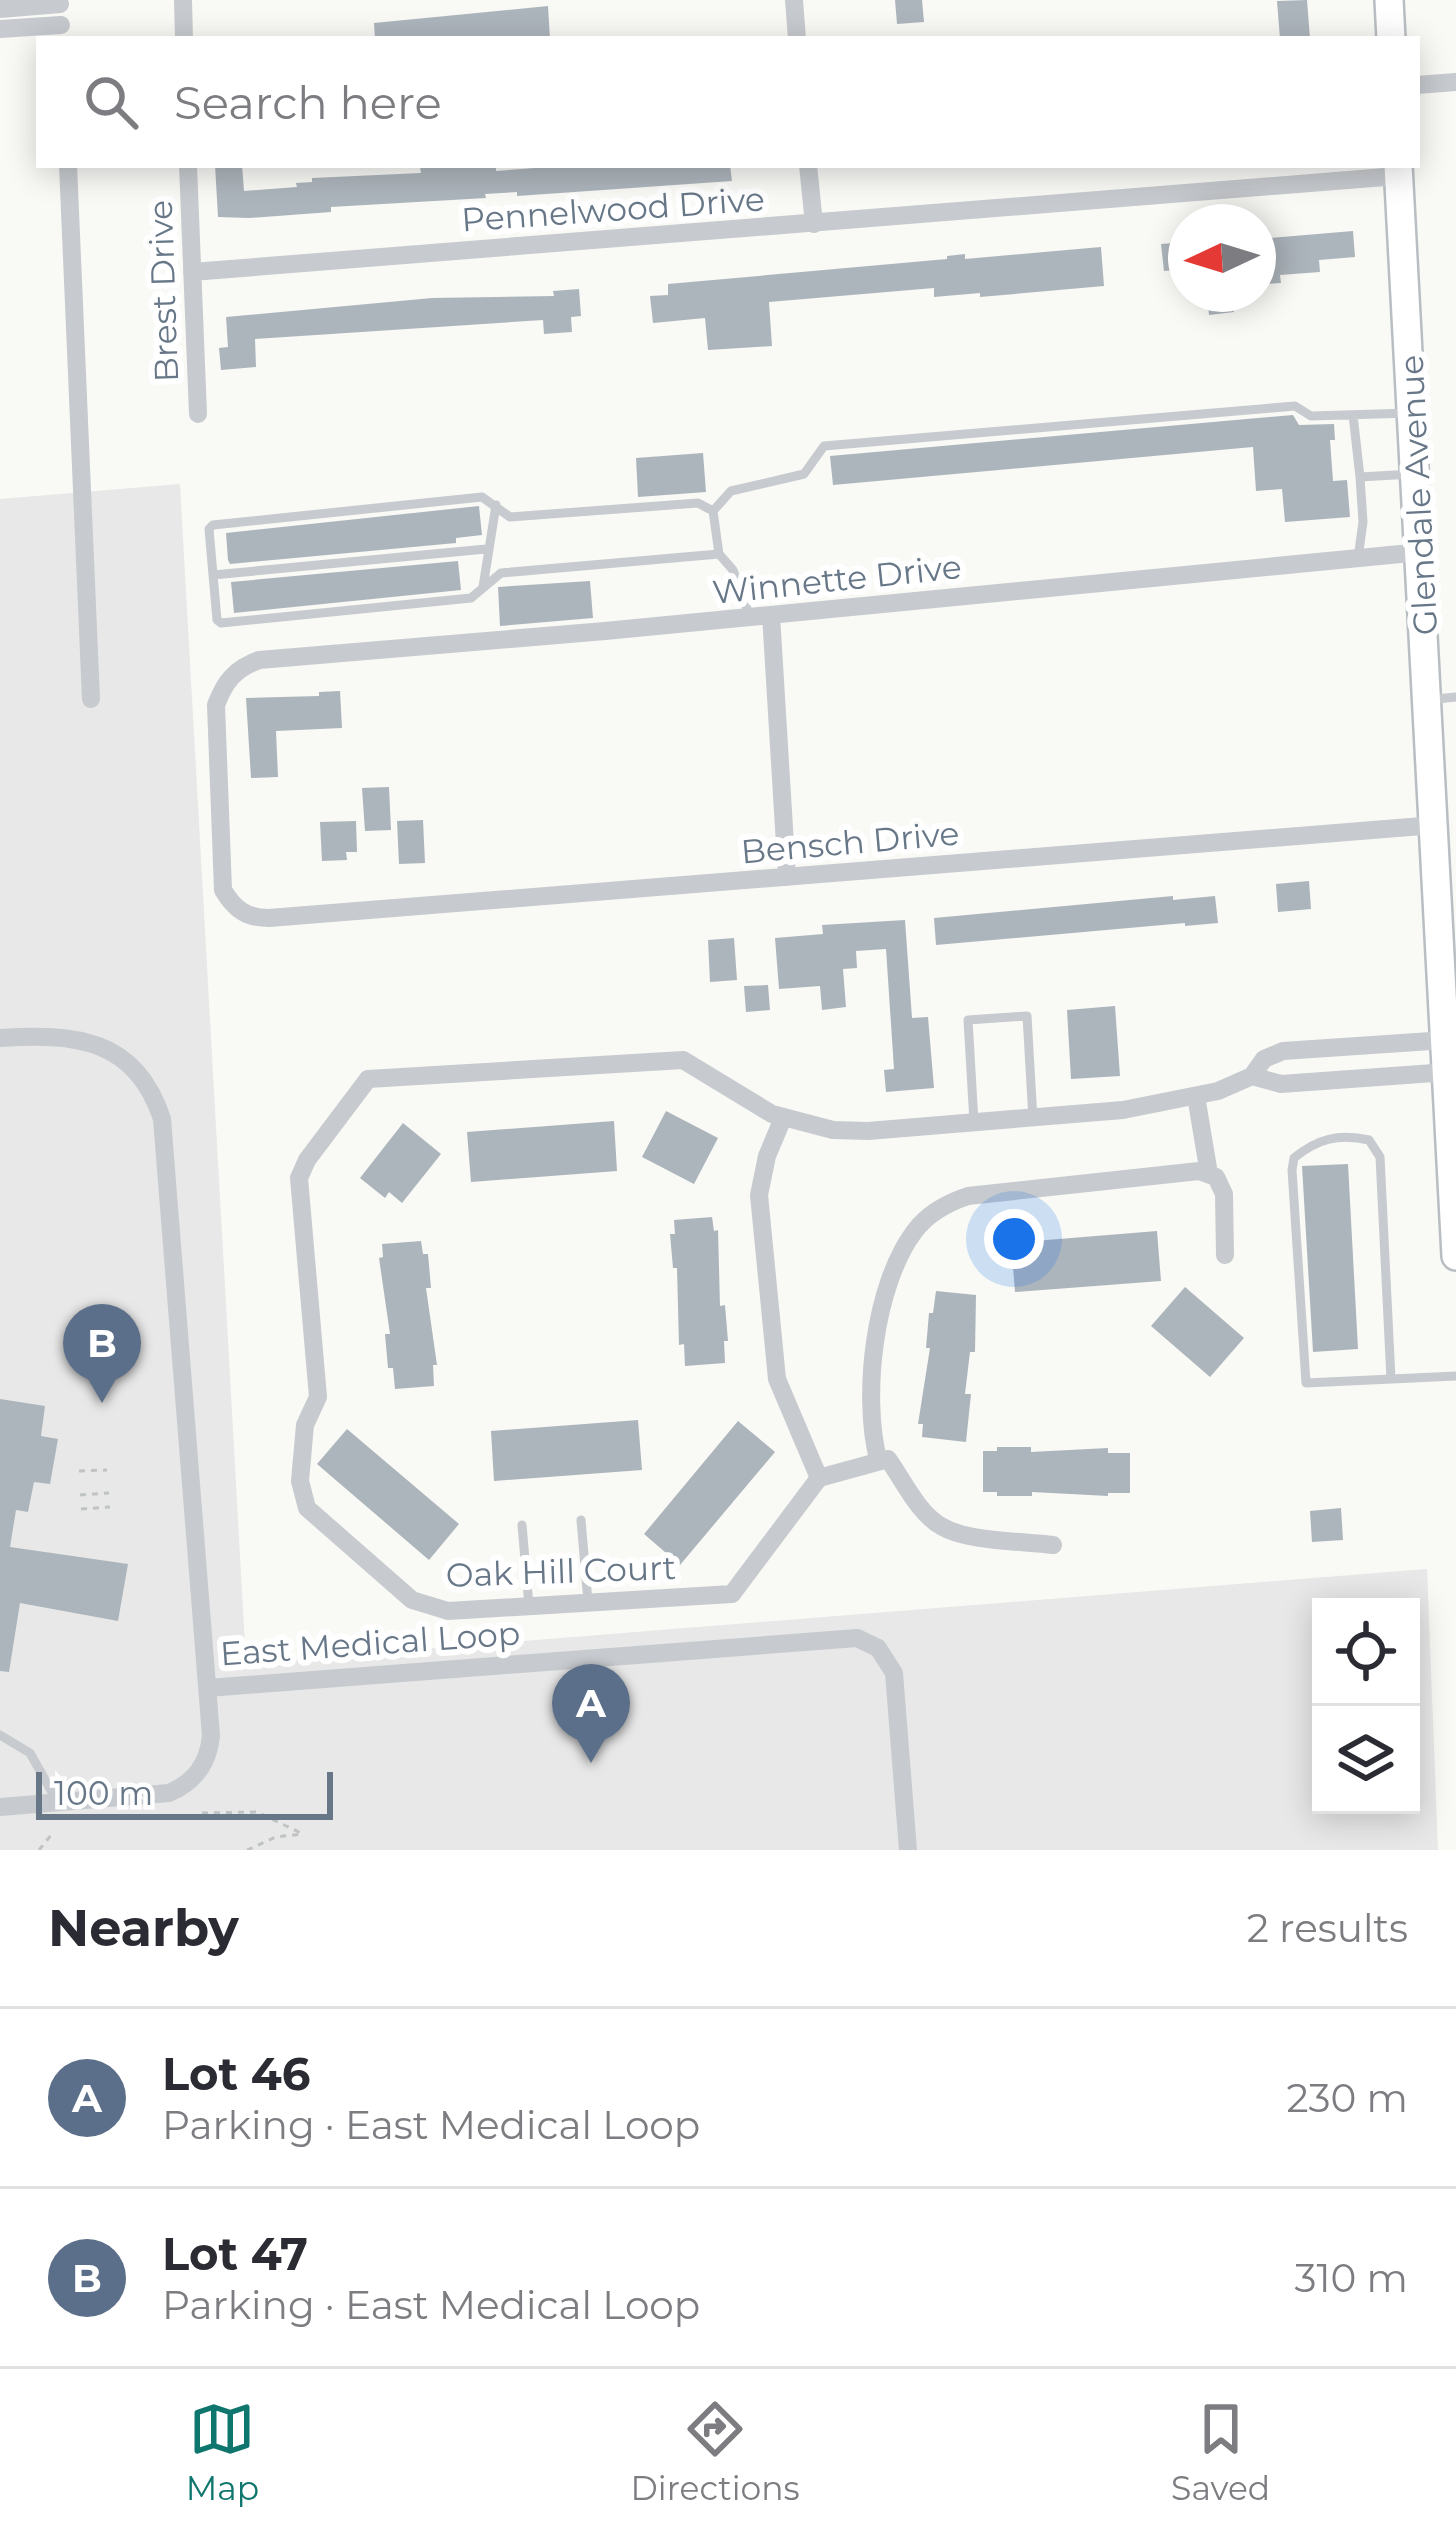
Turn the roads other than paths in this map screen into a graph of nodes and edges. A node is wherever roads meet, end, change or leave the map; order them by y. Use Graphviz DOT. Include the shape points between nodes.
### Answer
graph roads {
  1 [pos="183,0"];
  2 [pos="794,0"];
  3 [pos="1389,0"];
  4 [pos="0,8"];
  5 [pos="61,17"];
  6 [pos="0,29"];
  7 [pos="184,36"];
  8 [pos="797,36"];
  9 [pos="1391,36"];
  10 [pos="1456,82"];
  11 [pos="1420,85"];
  12 [pos="68,168"];
  13 [pos="188,168"];
  14 [pos="808,168"];
  15 [pos="1398,170"];
  16 [pos="814,224"];
  17 [pos="192,272"];
  18 [pos="1413,413"];
  19 [pos="198,414"];
  20 [pos="1353,415"];
  21 [pos="1417,473"];
  22 [pos="1360,477"];
  23 [pos="496,505"];
  24 [pos="713,511"];
  25 [pos="486,549"];
  26 [pos="1421,552"];
  27 [pos="719,554"];
  28 [pos="1358,558"];
  29 [pos="213,575"];
  30 [pos="483,587"];
  31 [pos="771,616"];
  32 [pos="750,617"];
  33 [pos="91,699"];
  34 [pos="1442,699"];
  35 [pos="1435,825"];
  36 [pos="787,877"];
  37 [pos="269,918"];
  38 [pos="0,1038"];
  39 [pos="1451,1040"];
  40 [pos="1452,1072"];
  41 [pos="1252,1076"];
  42 [pos="1196,1096"];
  43 [pos="783,1118"];
  44 [pos="1033,1119"];
  45 [pos="974,1124"];
  46 [pos="1209,1174"];
  47 [pos="1225,1255"];
  48 [pos="1456,1256"];
  49 [pos="1456,1376"];
  50 [pos="1390,1379"];
  51 [pos="878,1459"];
  52 [pos="819,1478"];
  53 [pos="581,1520"];
  54 [pos="522,1525"];
  55 [pos="1053,1546"];
  56 [pos="588,1603"];
  57 [pos="529,1606"];
  58 [pos="208,1688"];
  59 [pos="0,1735"];
  60 [pos="58,1803"];
  61 [pos="0,1808"];
  62 [pos="908,1850"];
  1 -- 7 [label="street"];
  2 -- 8 [label="street"];
  3 -- 9 [label="main road"];
  4 -- 5 [label="street"];
  5 -- 6 [label="street"];
  10 -- 11 [label="street"];
  12 -- 33 [label="street"];
  13 -- 17 [label="street, Brest Drive"];
  14 -- 16 [label="street"];
  15 -- 16 [label="street, Pennelwood Drive"];
  15 -- 18 [label="main road, Glendale Avenue"];
  16 -- 17 [label="street, Pennelwood Drive"];
  17 -- 19 [label="street, Brest Drive"];
  18 -- 20 [label="lane"];
  18 -- 21 [label="main road, Glendale Avenue"];
  20 -- 22 [label="lane"];
  20 -- 24 [label="lane" via="1311,416 1295,406 824,446 804,474 730,491"];
  21 -- 22 [label="lane"];
  21 -- 26 [label="main road, Glendale Avenue"];
  22 -- 28 [label="lane"];
  23 -- 24 [label="lane" via="510,517 698,503"];
  23 -- 25 [label="lane"];
  23 -- 29 [label="lane" via="482,496 213,525"];
  24 -- 27 [label="lane"];
  25 -- 29 [label="lane"];
  25 -- 30 [label="lane"];
  26 -- 28 [label="street, Winnette Drive"];
  26 -- 34 [label="main road, Glendale Avenue"];
  27 -- 30 [label="lane" via="501,573"];
  27 -- 32 [label="lane"];
  28 -- 31 [label="street, Winnette Drive"];
  29 -- 30 [label="lane" via="221,623 471,598"];
  31 -- 32 [label="street, Winnette Drive"];
  31 -- 36 [label="street"];
  32 -- 37 [label="street, Winnette Drive" via="244,665 223,686 215,724 224,890 245,914"];
  34 -- 35 [label="main road, Glendale Avenue"];
  35 -- 36 [label="street, Bensch Drive"];
  35 -- 39 [label="main road, Glendale Avenue"];
  36 -- 37 [label="street, Bensch Drive"];
  38 -- 58 [label="street, East Medical Loop" via="61,1035 94,1043 131,1067 160,1111"];
  39 -- 40 [label="main road, Glendale Avenue"];
  39 -- 41 [label="street, Oak Hill Court" via="1283,1051"];
  40 -- 41 [label="street, Oak Hill Court" via="1281,1084"];
  40 -- 48 [label="main road, Glendale Avenue"];
  41 -- 42 [label="street, Oak Hill Court"];
  42 -- 44 [label="street, Oak Hill Court"];
  42 -- 46 [label="street"];
  43 -- 45 [label="street, Oak Hill Court" via="833,1130"];
  43 -- 52 [label="street" via="759,1195 778,1379"];
  43 -- 57 [label="street, Oak Hill Court" via="683,1060 391,1075 368,1079 308,1160 299,1178 318,1397 301,1462 308,1508 412,1600 448,1611"];
  44 -- 45 [label="street, Oak Hill Court"];
  44 -- 45 [label="lane" via="1028,1016 968,1020"];
  46 -- 47 [label="street" via="1224,1194"];
  46 -- 51 [label="street" via="968,1196 928,1217 902,1251 880,1315 870,1426"];
  49 -- 50 [label="lane"];
  50 -- 50 [label="lane" via="1306,1383 1292,1170 1294,1158 1321,1139 1369,1140 1380,1157"];
  51 -- 52 [label="street"];
  51 -- 55 [label="street" via="888,1459 940,1526"];
  52 -- 56 [label="street, Oak Hill Court" via="732,1594"];
  53 -- 56 [label="lane"];
  54 -- 57 [label="lane"];
  56 -- 57 [label="street, Oak Hill Court"];
  58 -- 60 [label="street" via="208,1753 184,1786"];
  58 -- 62 [label="street, East Medical Loop" via="857,1637 883,1653 894,1673"];
  59 -- 60 [label="lane" via="30,1754"];
  60 -- 61 [label="street"];
}
